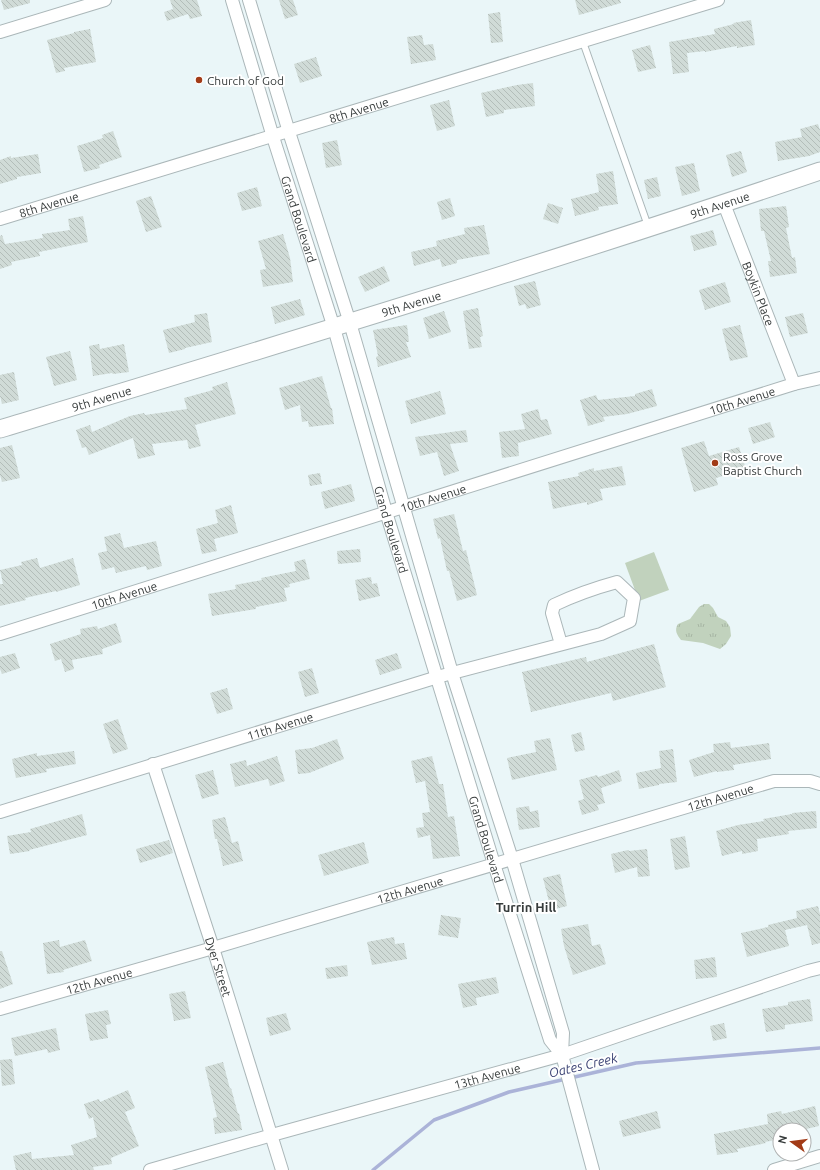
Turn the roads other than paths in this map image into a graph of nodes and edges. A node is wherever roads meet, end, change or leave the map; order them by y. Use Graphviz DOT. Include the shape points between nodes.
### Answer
graph roads {
  1 [pos="105,0"];
  2 [pos="232,0"];
  3 [pos="249,0"];
  4 [pos="718,0"];
  5 [pos="0,32"];
  6 [pos="583,42"];
  7 [pos="289,132"];
  8 [pos="273,137"];
  9 [pos="820,171"];
  10 [pos="724,204"];
  11 [pos="0,219"];
  12 [pos="648,228"];
  13 [pos="342,326"];
  14 [pos="820,378"];
  15 [pos="794,384"];
  16 [pos="0,429"];
  17 [pos="403,507"];
  18 [pos="386,512"];
  19 [pos="0,634"];
  20 [pos="561,644"];
  21 [pos="452,673"];
  22 [pos="438,677"];
  23 [pos="153,764"];
  24 [pos="820,784"];
  25 [pos="0,812"];
  26 [pos="512,859"];
  27 [pos="494,864"];
  28 [pos="213,948"];
  29 [pos="820,968"];
  30 [pos="0,1009"];
  31 [pos="562,1055"];
  32 [pos="272,1135"];
  33 [pos="820,1156"];
  34 [pos="150,1170"];
  35 [pos="282,1170"];
  36 [pos="593,1170"];
  37 [pos="774,1170"];
  1 -- 5 [label="street"];
  2 -- 8 [label="street, Grand Boulevard"];
  3 -- 7 [label="street, Grand Boulevard"];
  4 -- 6 [label="street, 8th Avenue"];
  6 -- 7 [label="street, 8th Avenue"];
  6 -- 12 [label="lane"];
  7 -- 8 [label="street, 8th Avenue"];
  7 -- 13 [label="street, Grand Boulevard"];
  8 -- 11 [label="street, 8th Avenue"];
  8 -- 13 [label="street, Grand Boulevard"];
  9 -- 10 [label="street, 9th Avenue"];
  10 -- 12 [label="street, 9th Avenue"];
  10 -- 15 [label="street, Boykin Place"];
  12 -- 13 [label="street, 9th Avenue"];
  13 -- 16 [label="street, 9th Avenue"];
  13 -- 17 [label="street, Grand Boulevard"];
  13 -- 18 [label="street, Grand Boulevard"];
  14 -- 15 [label="street, 10th Avenue"];
  15 -- 17 [label="street, 10th Avenue"];
  17 -- 18 [label="street, 10th Avenue"];
  17 -- 21 [label="street, Grand Boulevard"];
  18 -- 19 [label="street, 10th Avenue"];
  18 -- 22 [label="street, Grand Boulevard"];
  20 -- 20 [label="street, 11th Avenue" via="552,613 554,605 575,595 617,582 634,598 630,621 601,634"];
  20 -- 21 [label="street, 11th Avenue"];
  21 -- 22 [label="street, 11th Avenue"];
  21 -- 26 [label="street, Grand Boulevard"];
  22 -- 23 [label="street, 11th Avenue"];
  22 -- 27 [label="street, Grand Boulevard"];
  23 -- 25 [label="street, 11th Avenue"];
  23 -- 28 [label="street, Dyer Street"];
  24 -- 26 [label="street, 12th Avenue" via="810,780 774,780"];
  26 -- 27 [label="street, 12th Avenue"];
  26 -- 31 [label="street, Grand Boulevard" via="563,1033"];
  27 -- 28 [label="street, 12th Avenue"];
  27 -- 31 [label="street, Grand Boulevard" via="550,1040"];
  28 -- 30 [label="street, 12th Avenue"];
  28 -- 32 [label="street, Dyer Street"];
  29 -- 31 [label="street, 13th Avenue"];
  31 -- 32 [label="street, 13th Avenue"];
  31 -- 36 [label="street, Grand Boulevard"];
  32 -- 34 [label="street, 13th Avenue"];
  32 -- 35 [label="street, Dyer Street"];
  33 -- 37 [label="street"];
}
